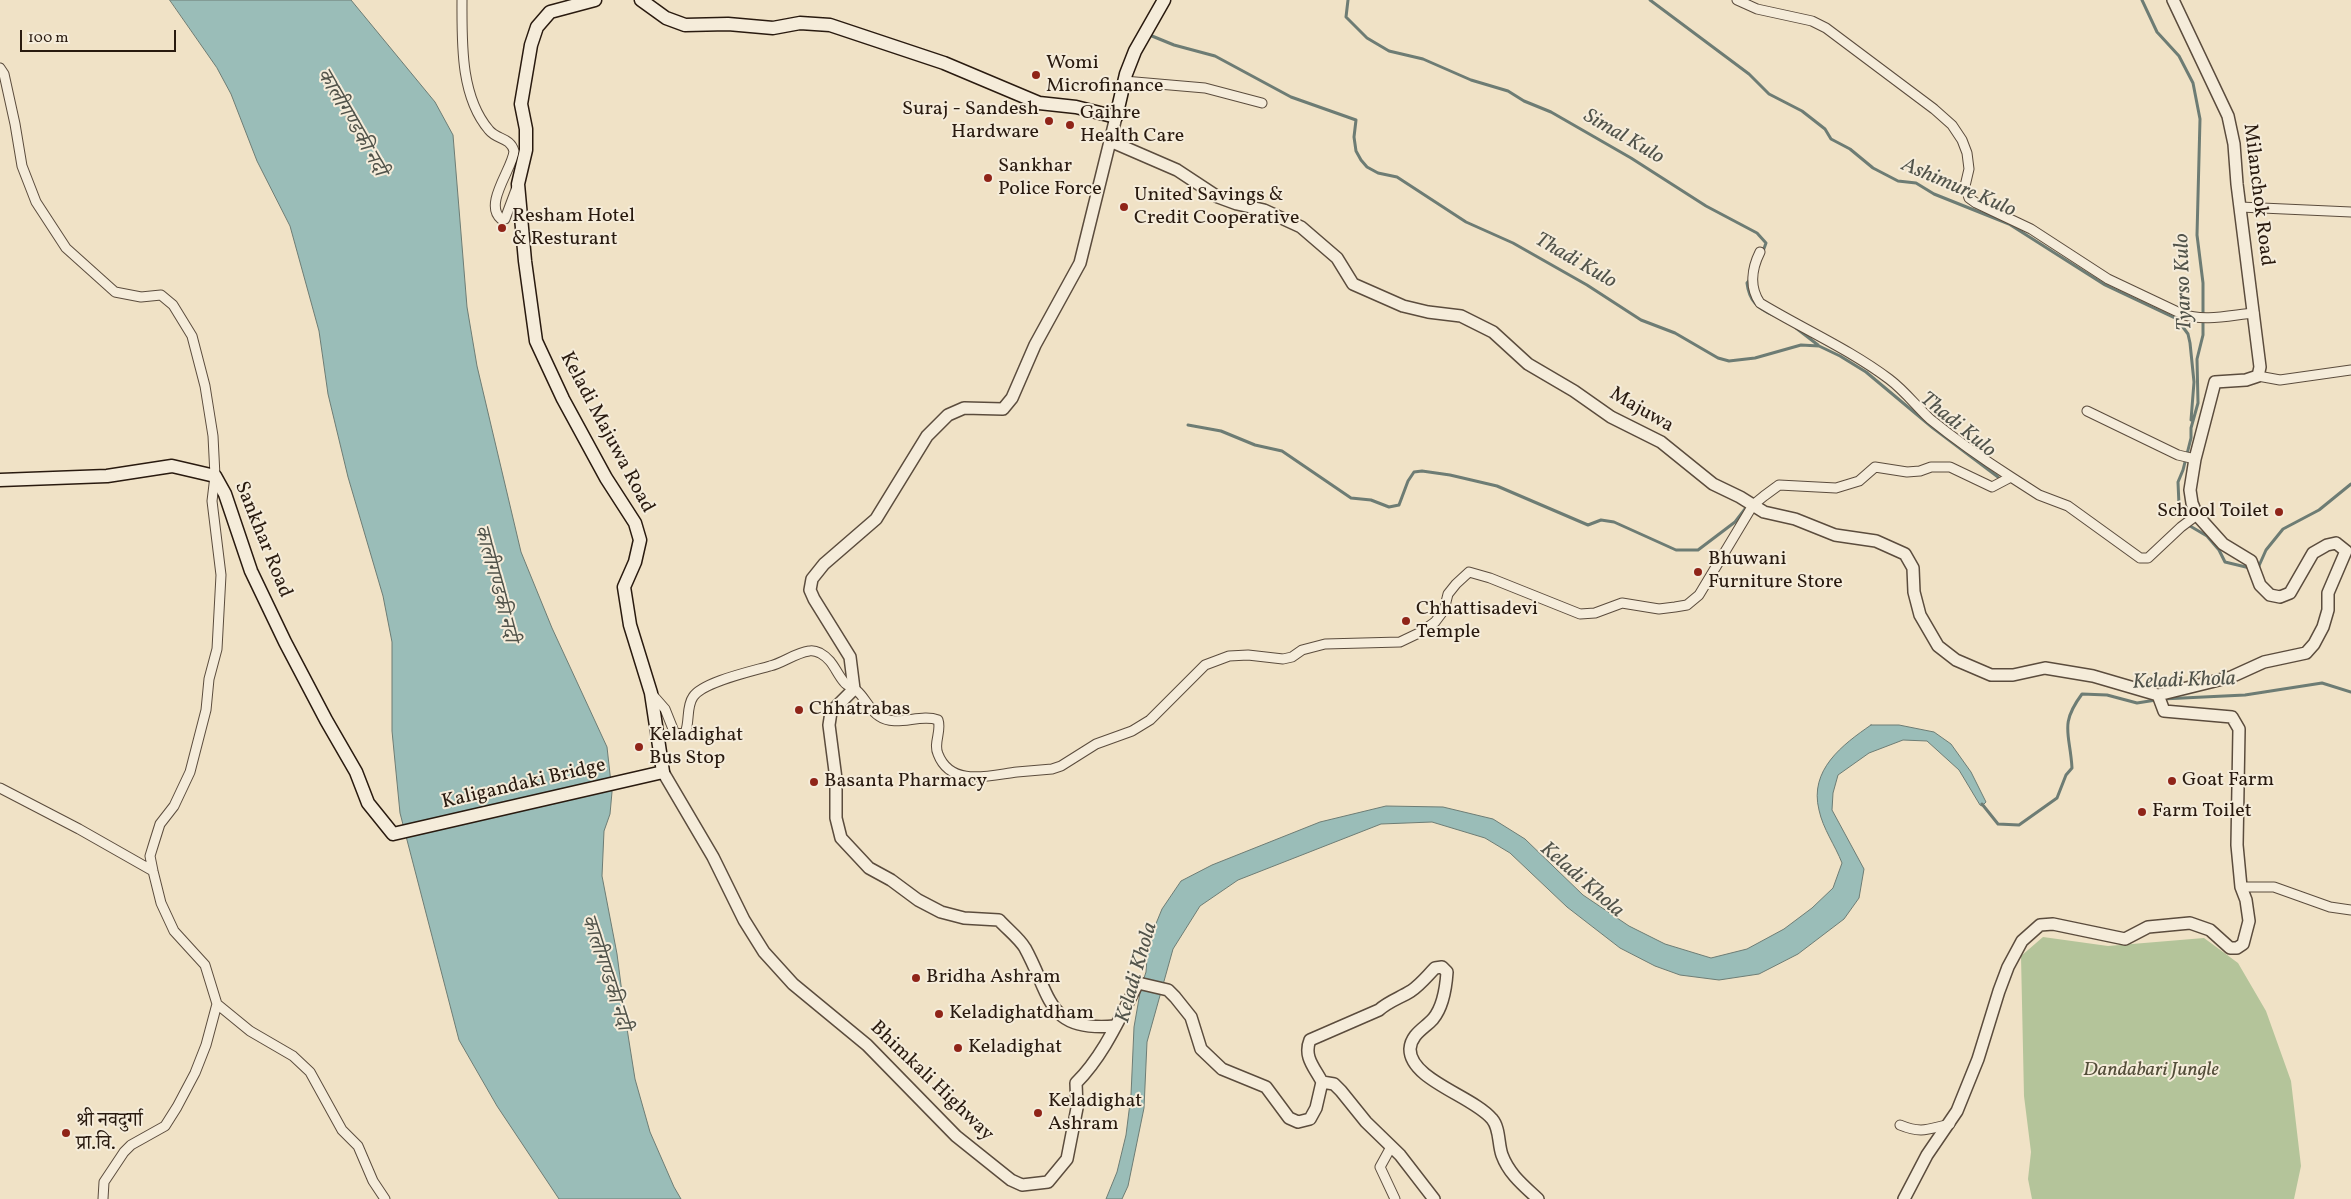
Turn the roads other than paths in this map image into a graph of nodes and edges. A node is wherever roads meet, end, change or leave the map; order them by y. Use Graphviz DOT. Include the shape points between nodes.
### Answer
graph roads {
  1 [pos="462,0"];
  2 [pos="595,0"];
  3 [pos="641,0"];
  4 [pos="1164,0"];
  5 [pos="1737,0"];
  6 [pos="2173,0"];
  7 [pos="0,68"];
  8 [pos="1124,81"];
  9 [pos="1262,103"];
  10 [pos="1116,116"];
  11 [pos="1110,141"];
  12 [pos="518,184"];
  13 [pos="2240,207"];
  14 [pos="2351,212"];
  15 [pos="1760,252"];
  16 [pos="2254,313"];
  17 [pos="2351,370"];
  18 [pos="2258,376"];
  19 [pos="2087,411"];
  20 [pos="2194,459"];
  21 [pos="215,476"];
  22 [pos="2009,478"];
  23 [pos="0,480"];
  24 [pos="1753,505"];
  25 [pos="2194,517"];
  26 [pos="854,689"];
  27 [pos="651,692"];
  28 [pos="2158,694"];
  29 [pos="663,772"];
  30 [pos="0,788"];
  31 [pos="393,834"];
  32 [pos="153,871"];
  33 [pos="2241,887"];
  34 [pos="2351,910"];
  35 [pos="217,1004"];
  36 [pos="1115,1026"];
  37 [pos="1322,1082"];
  38 [pos="1950,1124"];
  39 [pos="1900,1125"];
  40 [pos="1391,1147"];
  41 [pos="104,1199"];
  42 [pos="385,1199"];
  43 [pos="1396,1199"];
  44 [pos="1434,1199"];
  45 [pos="1538,1199"];
  46 [pos="1904,1199"];
  1 -- 12 [label="street" via="462,44 469,96 489,131 508,141 514,151 498,190 497,210 501,219 505,219"];
  2 -- 12 [label="main road, Keladi Majuwa Road" via="550,12 537,27 521,104 526,150"];
  3 -- 10 [label="main road" via="666,18 685,24 772,28 800,23 830,25 944,63 1039,103"];
  4 -- 8 [label="main road" via="1135,51"];
  5 -- 16 [label="street" via="1756,9 1812,21 1826,28 1934,109 1952,125 1962,140 1969,169 1966,186 1969,198 1976,203 2031,229 2108,279 2190,317"];
  6 -- 13 [label="street, Milanchok Road" via="2228,116"];
  7 -- 21 [label="street" via="4,74 22,166 36,202 66,248 115,292 141,297 161,295 173,305 192,336 205,386"];
  8 -- 9 [label="street" via="1205,88"];
  8 -- 10 [label="main road"];
  10 -- 11 [label="street"];
  11 -- 24 [label="street, Majuwa" via="1177,170 1218,197 1264,210 1301,227 1337,258 1354,284 1403,306 1461,316 1493,332 1528,364 1611,417 1662,442 1712,484"];
  11 -- 26 [label="street" via="1080,263 1035,345 1012,398 1003,409 964,408 948,415 927,436 876,519 824,564 812,579 810,590 814,599 850,657"];
  12 -- 27 [label="main road, Keladi Majuwa Road" via="536,341 567,408 635,523 640,540 624,587 630,625"];
  13 -- 14 [label="street"];
  13 -- 16 [label="street, Milanchok Road"];
  15 -- 22 [label="street" via="1752,268 1755,296 1760,303 1812,334 1844,348 1888,378 1904,390 1929,418"];
  16 -- 18 [label="street, Milanchok Road" via="2260,367"];
  17 -- 18 [label="street" via="2280,380"];
  18 -- 20 [label="street" via="2215,382"];
  19 -- 20 [label="street" via="2178,455"];
  20 -- 25 [label="street" via="2190,490"];
  21 -- 23 [label="main road, Sankhar Road" via="172,466 107,476"];
  21 -- 31 [label="main road, Sankhar Road" via="225,494 251,571 285,642 356,772 368,803"];
  21 -- 32 [label="street" via="212,500 221,576 218,649 190,772 174,806 160,824 150,856"];
  22 -- 24 [label="street" via="1992,487 1950,467 1907,472 1875,467 1858,481 1836,488 1779,485"];
  22 -- 25 [label="street" via="2068,506 2140,558 2148,558"];
  24 -- 26 [label="street" via="1699,595 1687,605 1659,609 1622,604 1595,613 1580,614 1469,572 1448,594 1444,610 1435,622 1400,642 1325,644 1283,659 1229,656 1205,665 1150,720 1132,731 1096,744 1052,769 979,778 957,773 948,768 937,752 938,720 929,716 898,720 879,717"];
  24 -- 28 [label="street, Majuwa" via="1764,512 1795,519 1836,535 1876,541 1905,554 1913,568 1914,592 1920,615 1938,646 1956,660 1991,675 2012,675 2045,668 2093,676"];
  25 -- 28 [label="street" via="2223,544 2250,561 2256,577 2270,595 2280,597 2290,593 2313,552 2336,543 2346,551 2328,593 2323,627 2306,653 2264,662 2231,677"];
  26 -- 27 [label="street" via="844,683 825,656 811,650 699,691 690,702 685,734 680,735 675,734 665,708"];
  26 -- 36 [label="street" via="831,712 829,725 836,780 836,818 841,838 869,868 941,912 964,918 999,920 1024,946 1045,995 1060,1017 1087,1027"];
  27 -- 29 [label="main road, Keladi Majuwa Road"];
  28 -- 33 [label="street" via="2162,710 2232,717 2239,729 2237,845"];
  29 -- 31 [label="main road, Kaligandaki Bridge"];
  29 -- 36 [label="street, Bhimkali Highway" via="764,952 794,984 867,1045 956,1136 1012,1180 1022,1184 1048,1182 1067,1159 1076,1108 1076,1083 1090,1069"];
  30 -- 32 [label="street"];
  32 -- 35 [label="street" via="161,902 174,931 206,965"];
  33 -- 34 [label="street" via="2274,887 2330,907"];
  33 -- 38 [label="street" via="2249,922 2242,944 2237,948 2230,948 2210,930 2190,923 2148,927 2125,939 2053,924 2040,925 2022,941 2008,968 1978,1059"];
  35 -- 41 [label="street" via="195,1073 165,1126 124,1152 104,1182"];
  35 -- 42 [label="street" via="250,1031 293,1056 310,1072 342,1130 358,1146"];
  36 -- 37 [label="street, Bhimkali Highway" via="1139,983 1168,990 1191,1017 1201,1049 1222,1069 1266,1087 1288,1118 1298,1122 1310,1119"];
  37 -- 40 [label="street" via="1334,1084"];
  37 -- 45 [label="street" via="1308,1056 1310,1040 1379,1010 1424,982 1435,968 1445,969 1446,982 1434,1018 1411,1044 1414,1062 1421,1072 1459,1094 1492,1119 1509,1169 1515,1179"];
  38 -- 39 [label="street" via="1919,1132"];
  38 -- 46 [label="street" via="1927,1155"];
  40 -- 43 [label="street" via="1380,1167"];
  40 -- 44 [label="street"];
}
